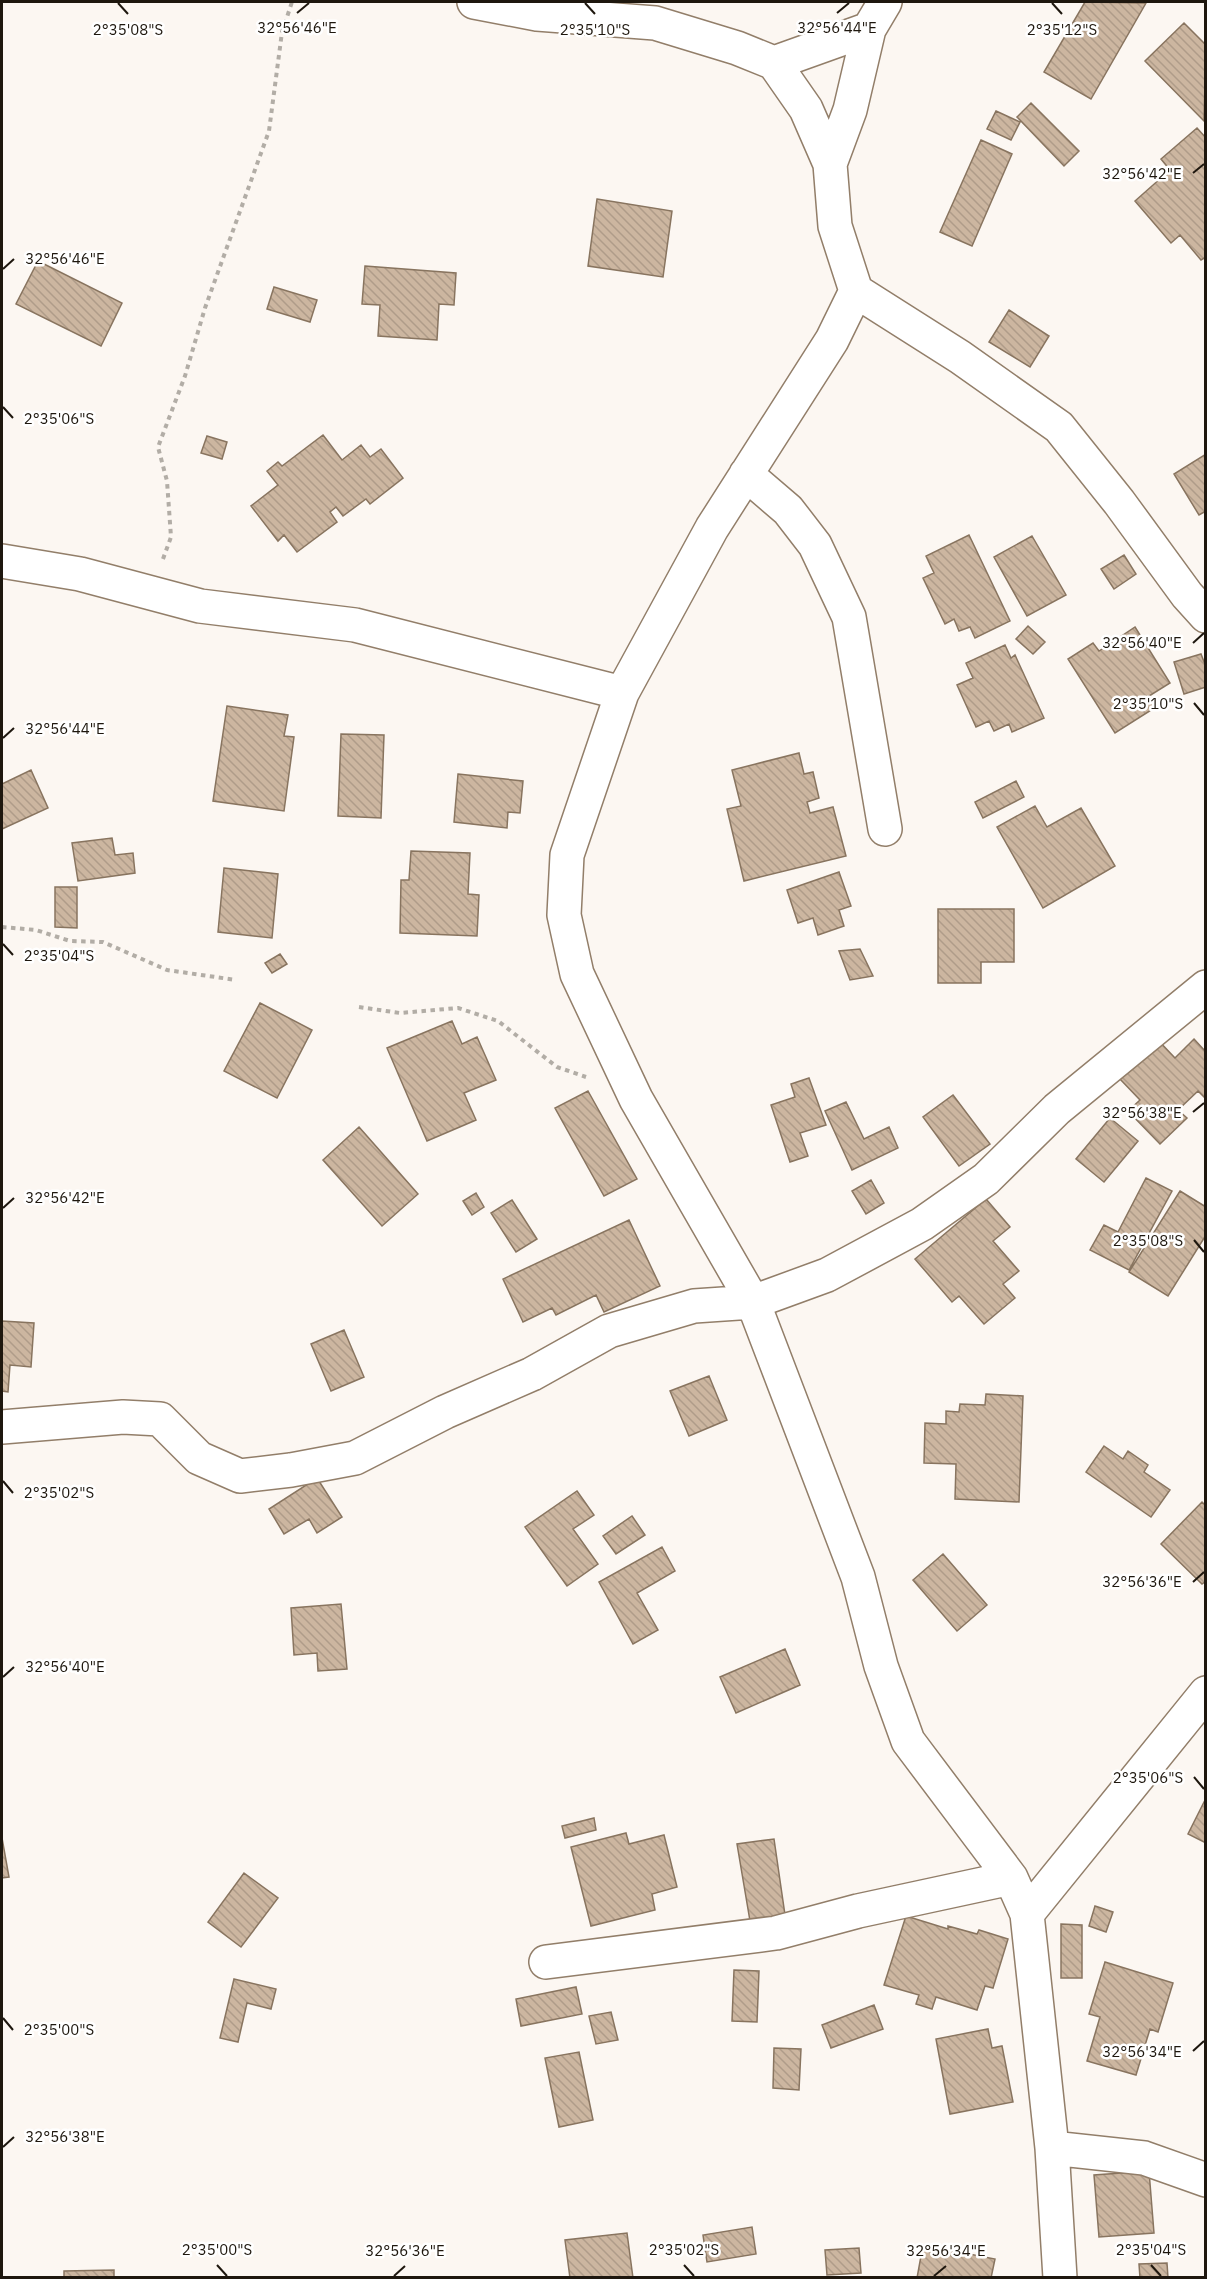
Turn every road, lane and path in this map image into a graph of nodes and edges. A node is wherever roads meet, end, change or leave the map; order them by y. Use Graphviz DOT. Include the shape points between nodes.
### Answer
graph roads {
  1 [pos="292,2"];
  2 [pos="474,2"];
  3 [pos="885,2"];
  4 [pos="868,29"];
  5 [pos="774,63"];
  6 [pos="830,164"];
  7 [pos="856,291"];
  8 [pos="746,474"];
  9 [pos="2,561"];
  10 [pos="149,593"];
  11 [pos="1206,616"];
  12 [pos="622,693"];
  13 [pos="885,829"];
  14 [pos="2,927"];
  15 [pos="236,980"];
  16 [pos="1206,987"];
  17 [pos="360,1007"];
  18 [pos="636,1099"];
  19 [pos="753,1302"];
  20 [pos="2,1427"];
  21 [pos="1206,1693"];
  22 [pos="1011,1878"];
  23 [pos="1027,1914"];
  24 [pos="546,1962"];
  25 [pos="1052,2148"];
  26 [pos="1206,2180"];
  27 [pos="1060,2277"];
  1 -- 10 [label="path" via="282,32 270,131 158,447 167,481 171,537"];
  2 -- 5 [label="street" via="537,14 655,23"];
  3 -- 4 [label="street"];
  4 -- 5 [label="street"];
  4 -- 6 [label="street" via="850,110"];
  5 -- 6 [label="street" via="806,109"];
  6 -- 7 [label="street" via="835,226"];
  7 -- 8 [label="street" via="832,340"];
  7 -- 11 [label="street" via="960,357 1059,427"];
  8 -- 12 [label="street"];
  8 -- 13 [label="street" via="789,510 815,545 849,617"];
  9 -- 10 [label="street" via="80,574"];
  10 -- 12 [label="street" via="200,606 355,625"];
  12 -- 18 [label="street" via="567,855 564,915 577,974"];
  14 -- 15 [label="path" via="103,942 167,970"];
  16 -- 19 [label="street" via="1057,1109 986,1179 950,1205 827,1275"];
  17 -- 18 [label="path" via="400,1013 458,1008 488,1017 557,1067"];
  18 -- 19 [label="street"];
  19 -- 20 [label="street" via="694,1306 609,1330 532,1374 355,1458 291,1470 240,1476 200,1458 160,1419 123,1417"];
  19 -- 22 [label="street" via="858,1577 881,1665 908,1741"];
  21 -- 23 [label="street"];
  22 -- 23 [label="street"];
  22 -- 24 [label="street" via="776,1933"];
  23 -- 25 [label="street"];
  25 -- 26 [label="street" via="1144,2158"];
  25 -- 27 [label="street"];
}
